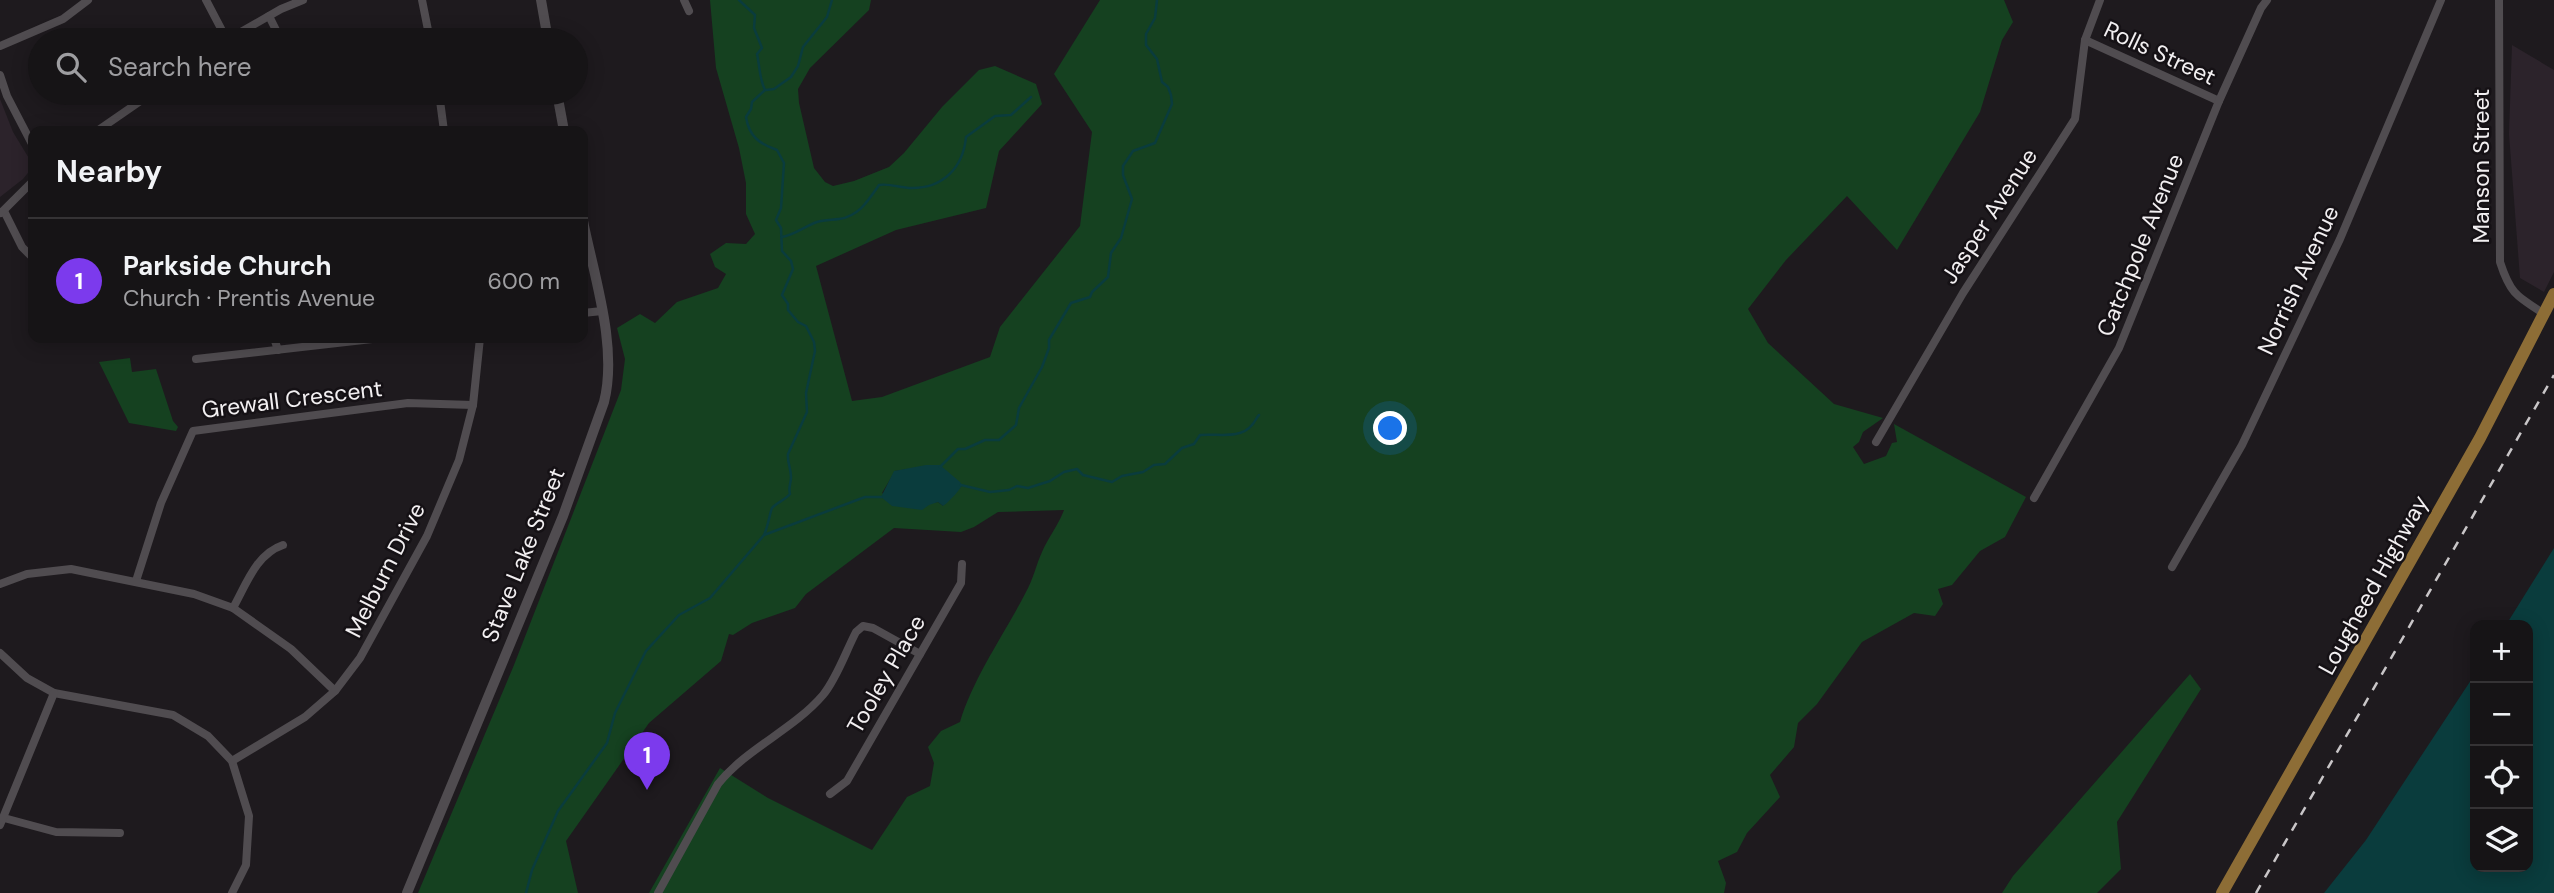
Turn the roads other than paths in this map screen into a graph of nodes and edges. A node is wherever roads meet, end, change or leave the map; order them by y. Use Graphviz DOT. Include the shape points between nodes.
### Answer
graph roads {
  1 [pos="88,0"];
  2 [pos="206,0"];
  3 [pos="303,0"];
  4 [pos="422,0"];
  5 [pos="541,0"];
  6 [pos="684,0"];
  7 [pos="2100,0"];
  8 [pos="2267,0"];
  9 [pos="2441,0"];
  10 [pos="2498,0"];
  11 [pos="689,11"];
  12 [pos="269,16"];
  13 [pos="42,28"];
  14 [pos="221,28"];
  15 [pos="248,28"];
  16 [pos="275,28"];
  17 [pos="428,28"];
  18 [pos="546,28"];
  19 [pos="28,34"];
  20 [pos="2085,40"];
  21 [pos="0,46"];
  22 [pos="0,75"];
  23 [pos="2219,101"];
  24 [pos="135,105"];
  25 [pos="441,105"];
  26 [pos="559,105"];
  27 [pos="104,126"];
  28 [pos="443,126"];
  29 [pos="563,126"];
  30 [pos="28,136"];
  31 [pos="28,186"];
  32 [pos="2,212"];
  33 [pos="588,245"];
  34 [pos="28,253"];
  35 [pos="2554,294"];
  36 [pos="602,311"];
  37 [pos="588,312"];
  38 [pos="2543,313"];
  39 [pos="276,343"];
  40 [pos="338,343"];
  41 [pos="479,343"];
  42 [pos="278,350"];
  43 [pos="196,359"];
  44 [pos="473,405"];
  45 [pos="1876,442"];
  46 [pos="2034,498"];
  47 [pos="283,545"];
  48 [pos="962,564"];
  49 [pos="2172,567"];
  50 [pos="136,581"];
  51 [pos="0,584"];
  52 [pos="233,608"];
  53 [pos="0,653"];
  54 [pos="920,654"];
  55 [pos="335,691"];
  56 [pos="54,693"];
  57 [pos="232,761"];
  58 [pos="830,794"];
  59 [pos="2,822"];
  60 [pos="120,833"];
  61 [pos="232,893"];
  62 [pos="407,893"];
  63 [pos="658,893"];
  64 [pos="2222,893"];
  1 -- 13 [label="street"];
  2 -- 14 [label="street"];
  3 -- 12 [label="street"];
  4 -- 17 [label="street"];
  5 -- 18 [label="main road"];
  6 -- 11 [label="street"];
  7 -- 20 [label="street, Jasper Avenue"];
  8 -- 23 [label="street, Catchpole Avenue"];
  9 -- 49 [label="street, Norrish Avenue" via="2340,239 2271,385"];
  10 -- 38 [label="street, Manson Street" via="2500,262 2507,284"];
  12 -- 15 [label="street"];
  12 -- 16 [label="street"];
  19 -- 21 [label="street"];
  20 -- 23 [label="street, Rolls Street"];
  20 -- 45 [label="street, Jasper Avenue" via="2075,119 1962,293"];
  22 -- 30 [label="street"];
  23 -- 46 [label="street, Catchpole Avenue" via="2119,348"];
  24 -- 27 [label="street"];
  25 -- 28 [label="street"];
  26 -- 29 [label="main road"];
  31 -- 32 [label="street"];
  32 -- 34 [label="street"];
  33 -- 36 [label="main road, Stave Lake Street"];
  35 -- 38 [label="main road, Lougheed Highway"];
  36 -- 37 [label="street"];
  36 -- 62 [label="main road, Stave Lake Street" via="609,373 597,424"];
  38 -- 64 [label="main road, Lougheed Highway" via="2480,438"];
  39 -- 42 [label="street"];
  40 -- 42 [label="street"];
  41 -- 44 [label="street, Melburn Drive"];
  42 -- 43 [label="street"];
  44 -- 50 [label="street, Grewall Crescent" via="408,403 193,431 161,503"];
  44 -- 55 [label="street, Melburn Drive" via="459,460 427,536 360,659"];
  47 -- 52 [label="street" via="261,558"];
  48 -- 54 [label="street, Tooley Place" via="961,583"];
  50 -- 51 [label="street" via="71,569"];
  50 -- 52 [label="street"];
  52 -- 55 [label="street" via="291,649"];
  53 -- 56 [label="street" via="27,678"];
  54 -- 58 [label="street, Tooley Place" via="848,781"];
  54 -- 63 [label="street" via="873,628 863,626 856,632 825,693 730,769 718,784"];
  55 -- 57 [label="street, Melburn Drive" via="305,717"];
  56 -- 57 [label="street" via="173,715 208,736"];
  56 -- 59 [label="street"];
  57 -- 61 [label="street" via="249,816 246,864"];
  59 -- 60 [label="street" via="56,832"];
}
